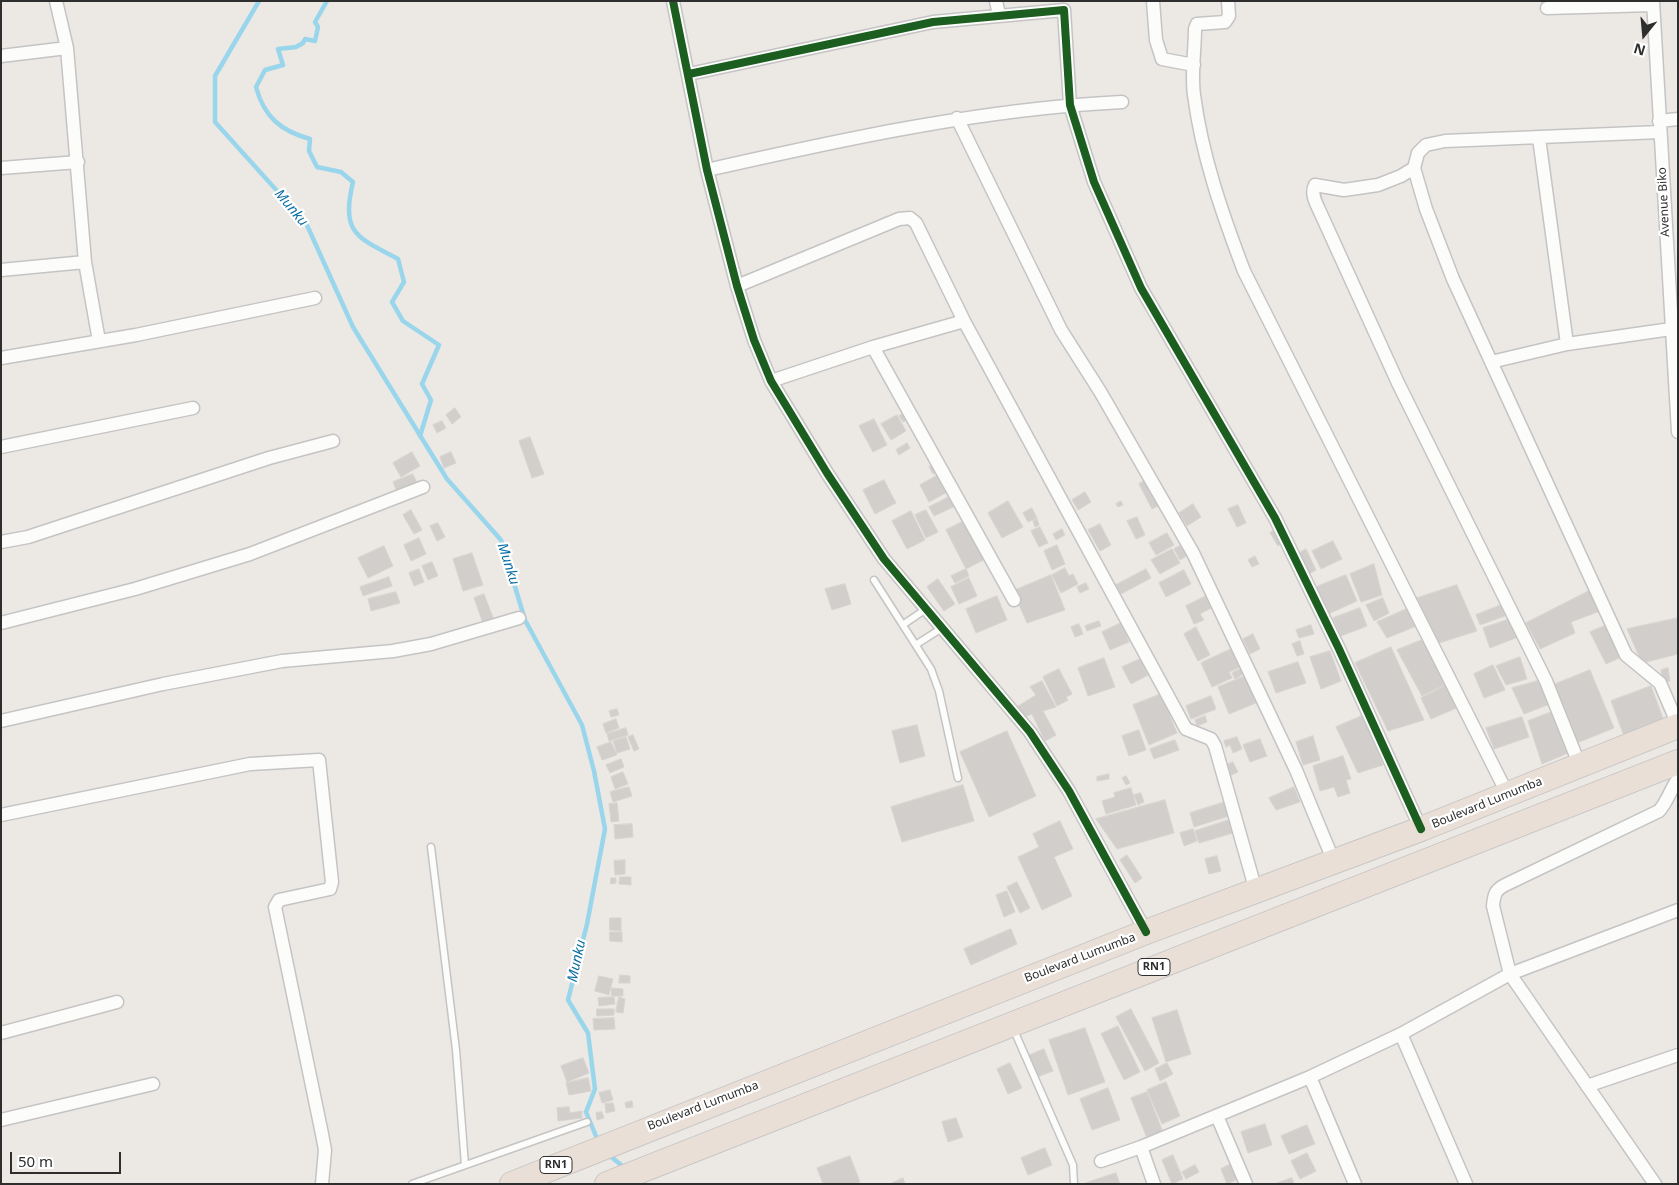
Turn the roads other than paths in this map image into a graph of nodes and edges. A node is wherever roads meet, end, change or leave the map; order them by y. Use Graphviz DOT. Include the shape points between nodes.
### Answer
graph roads {
  1 [pos="56,1"];
  2 [pos="673,1"];
  3 [pos="996,1"];
  4 [pos="1153,1"];
  5 [pos="1228,1"];
  6 [pos="1653,3"];
  7 [pos="1064,6"];
  8 [pos="1547,8"];
  9 [pos="1000,15"];
  10 [pos="67,48"];
  11 [pos="1,56"];
  12 [pos="1194,65"];
  13 [pos="689,74"];
  14 [pos="1122,102"];
  15 [pos="1070,105"];
  16 [pos="957,118"];
  17 [pos="1678,119"];
  18 [pos="1660,126"];
  19 [pos="1539,138"];
  20 [pos="78,162"];
  21 [pos="1,168"];
  22 [pos="1414,168"];
  23 [pos="707,170"];
  24 [pos="85,262"];
  25 [pos="1,270"];
  26 [pos="737,286"];
  27 [pos="315,298"];
  28 [pos="964,321"];
  29 [pos="1671,329"];
  30 [pos="99,342"];
  31 [pos="1566,344"];
  32 [pos="873,347"];
  33 [pos="1,358"];
  34 [pos="1491,362"];
  35 [pos="771,381"];
  36 [pos="193,408"];
  37 [pos="1678,432"];
  38 [pos="333,441"];
  39 [pos="1,447"];
  40 [pos="423,487"];
  41 [pos="1,542"];
  42 [pos="874,580"];
  43 [pos="1014,600"];
  44 [pos="926,609"];
  45 [pos="519,618"];
  46 [pos="1,623"];
  47 [pos="904,624"];
  48 [pos="942,628"];
  49 [pos="917,644"];
  50 [pos="1,721"];
  51 [pos="1678,726"];
  52 [pos="1678,762"];
  53 [pos="1580,766"];
  54 [pos="958,778"];
  55 [pos="1678,779"];
  56 [pos="1508,795"];
  57 [pos="1,814"];
  58 [pos="1421,829"];
  59 [pos="431,848"];
  60 [pos="1334,862"];
  61 [pos="1256,891"];
  62 [pos="1678,910"];
  63 [pos="1146,932"];
  64 [pos="1510,974"];
  65 [pos="117,1002"];
  66 [pos="1011,1023"];
  67 [pos="1,1033"];
  68 [pos="1401,1034"];
  69 [pos="1678,1055"];
  70 [pos="1310,1077"];
  71 [pos="154,1084"];
  72 [pos="1587,1086"];
  73 [pos="1217,1116"];
  74 [pos="1,1120"];
  75 [pos="587,1122"];
  76 [pos="1141,1147"];
  77 [pos="1101,1162"];
  78 [pos="465,1165"];
  79 [pos="322,1184"];
  80 [pos="412,1184"];
  81 [pos="512,1184"];
  82 [pos="607,1184"];
  83 [pos="1074,1184"];
  84 [pos="1154,1184"];
  85 [pos="1246,1184"];
  86 [pos="1355,1184"];
  87 [pos="1466,1184"];
  88 [pos="1655,1184"];
  1 -- 10 [label="street"];
  2 -- 13 [label="street"];
  3 -- 9 [label="street"];
  4 -- 12 [label="street" via="1156,40 1162,59"];
  5 -- 12 [label="street" via="1229,16 1225,22 1201,22 1195,26"];
  6 -- 8 [label="street"];
  6 -- 18 [label="street, Avenue Biko"];
  7 -- 9 [label="street"];
  7 -- 15 [label="street"];
  9 -- 13 [label="street" via="933,22"];
  10 -- 11 [label="street"];
  10 -- 20 [label="street"];
  12 -- 56 [label="street" via="1194,93 1216,198 1244,271"];
  13 -- 23 [label="street"];
  14 -- 15 [label="street"];
  15 -- 16 [label="street"];
  15 -- 58 [label="street" via="1094,182 1141,288 1275,518"];
  16 -- 23 [label="street"];
  16 -- 60 [label="street" via="1061,330 1193,553 1296,770"];
  17 -- 18 [label="street"];
  18 -- 19 [label="street"];
  18 -- 29 [label="street, Avenue Biko"];
  19 -- 22 [label="street" via="1445,141 1426,145 1418,153"];
  19 -- 31 [label="street"];
  20 -- 21 [label="street"];
  20 -- 24 [label="street"];
  22 -- 34 [label="street" via="1453,278"];
  22 -- 53 [label="street" via="1389,181 1362,188 1344,190 1315,185 1313,197 1398,383 1546,681"];
  23 -- 26 [label="street"];
  24 -- 25 [label="street"];
  24 -- 30 [label="street"];
  26 -- 28 [label="street" via="899,219 910,218 916,223"];
  26 -- 35 [label="street"];
  27 -- 30 [label="street"];
  28 -- 32 [label="street"];
  28 -- 61 [label="street" via="1186,729 1211,739"];
  29 -- 31 [label="street"];
  29 -- 37 [label="street, Avenue Biko"];
  30 -- 33 [label="street"];
  31 -- 34 [label="street"];
  32 -- 35 [label="street"];
  32 -- 43 [label="street"];
  34 -- 51 [label="street" via="1626,656 1660,682"];
  35 -- 44 [label="street" via="884,559"];
  36 -- 39 [label="street"];
  38 -- 41 [label="street" via="269,458 28,537"];
  40 -- 46 [label="street" via="250,554 136,589"];
  42 -- 47 [label="lane"];
  44 -- 47 [label="lane"];
  44 -- 48 [label="street"];
  45 -- 50 [label="street" via="431,644 392,651 282,661"];
  47 -- 49 [label="lane"];
  48 -- 49 [label="lane"];
  48 -- 63 [label="street" via="1030,732 1069,791"];
  49 -- 54 [label="lane" via="932,669 939,691"];
  51 -- 53 [label="highway, Boulevard Lumumba / RN1"];
  52 -- 66 [label="highway, RN1"];
  53 -- 56 [label="highway, Boulevard Lumumba / RN1"];
  55 -- 64 [label="street" via="1667,802 1659,810 1496,890 1493,906"];
  56 -- 58 [label="highway, Boulevard Lumumba / RN1"];
  57 -- 79 [label="street" via="250,764 319,760 332,882 330,888 279,900 274,907 325,1150"];
  58 -- 60 [label="highway, Boulevard Lumumba / RN1"];
  59 -- 78 [label="lane" via="456,1050"];
  60 -- 61 [label="highway, Boulevard Lumumba / RN1"];
  61 -- 63 [label="highway, Boulevard Lumumba / RN1"];
  62 -- 64 [label="street"];
  63 -- 81 [label="highway, Boulevard Lumumba / RN1"];
  64 -- 68 [label="street"];
  64 -- 72 [label="street"];
  65 -- 67 [label="street"];
  66 -- 82 [label="highway, RN1"];
  66 -- 83 [label="lane" via="1073,1165"];
  68 -- 70 [label="street"];
  68 -- 87 [label="street"];
  69 -- 72 [label="street"];
  70 -- 73 [label="street"];
  70 -- 86 [label="street"];
  71 -- 74 [label="street"];
  72 -- 88 [label="street"];
  73 -- 76 [label="street"];
  73 -- 85 [label="street"];
  75 -- 78 [label="lane"];
  76 -- 77 [label="street"];
  76 -- 84 [label="street"];
  78 -- 80 [label="lane"];
}
